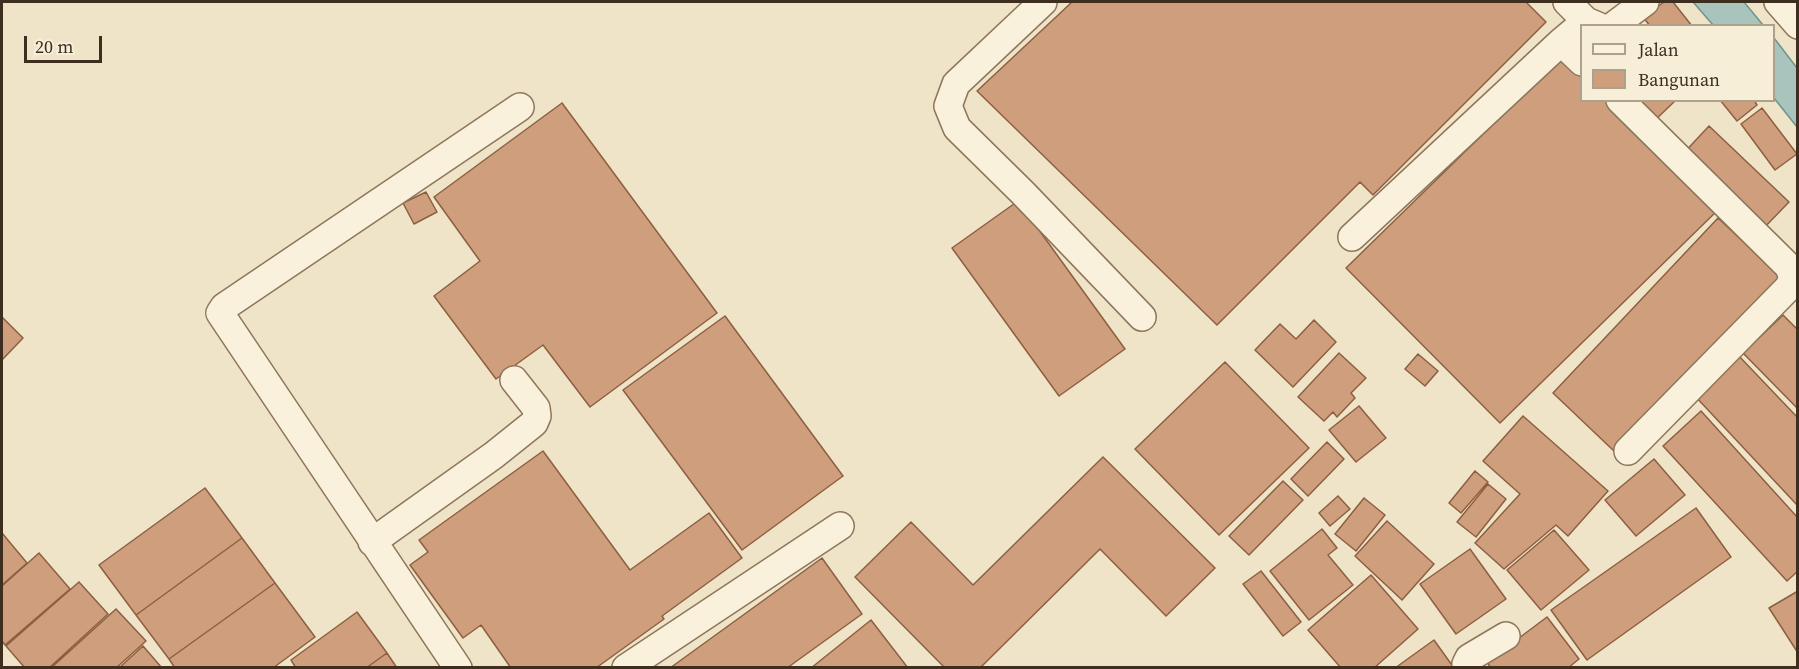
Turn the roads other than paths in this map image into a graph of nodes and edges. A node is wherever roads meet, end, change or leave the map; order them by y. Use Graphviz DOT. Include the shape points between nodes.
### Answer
graph roads {
  1 [pos="1043,2"];
  2 [pos="1568,2"];
  3 [pos="1645,2"];
  4 [pos="1778,2"];
  5 [pos="1592,23"];
  6 [pos="1616,24"];
  7 [pos="1797,26"];
  8 [pos="1580,30"];
  9 [pos="1561,42"];
  10 [pos="1580,61"];
  11 [pos="1622,102"];
  12 [pos="520,107"];
  13 [pos="1352,237"];
  14 [pos="1142,317"];
  15 [pos="514,380"];
  16 [pos="1628,451"];
  17 [pos="840,526"];
  18 [pos="372,542"];
  19 [pos="1506,636"];
  20 [pos="458,668"];
  21 [pos="626,668"];
  22 [pos="1468,668"];
  1 -- 14 [label="street" via="956,84 948,106 957,128"];
  2 -- 5 [label="street"];
  3 -- 6 [label="street"];
  4 -- 7 [label="street"];
  8 -- 9 [label="street"];
  9 -- 10 [label="street"];
  9 -- 13 [label="street"];
  11 -- 16 [label="street" via="1790,267 1793,279"];
  12 -- 18 [label="street" via="220,313"];
  15 -- 18 [label="street" via="536,408 534,423"];
  17 -- 21 [label="street"];
  18 -- 20 [label="street"];
  19 -- 22 [label="street" via="1468,658"];
}
